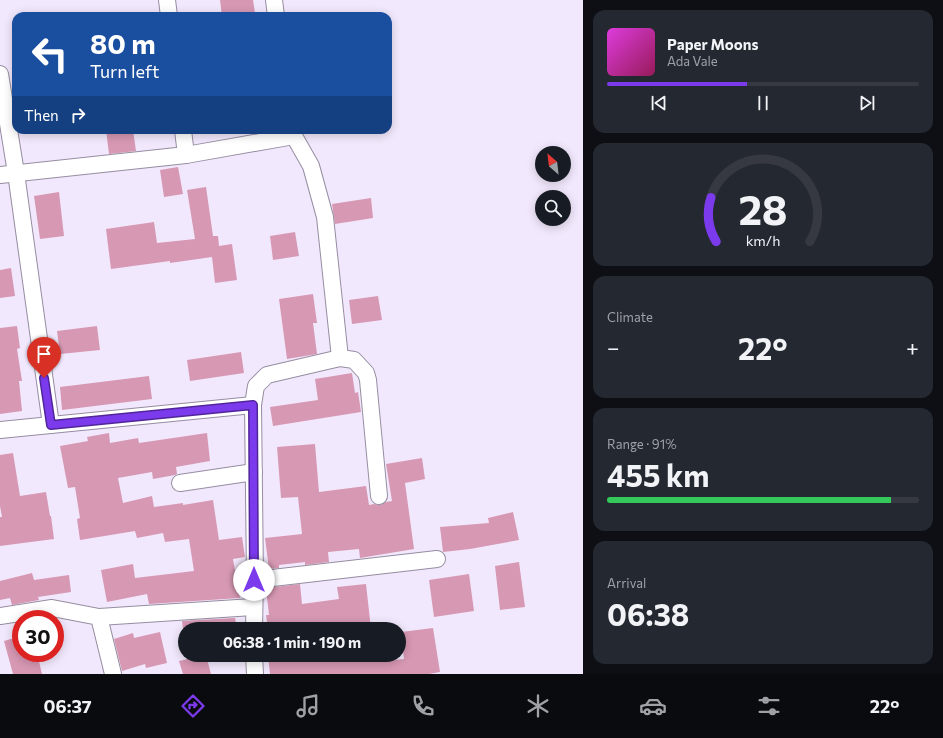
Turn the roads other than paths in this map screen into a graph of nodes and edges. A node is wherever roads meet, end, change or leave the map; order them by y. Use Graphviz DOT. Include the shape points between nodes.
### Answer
graph roads {
  1 [pos="167,0"];
  2 [pos="274,0"];
  3 [pos="168,12"];
  4 [pos="276,12"];
  5 [pos="0,74"];
  6 [pos="183,134"];
  7 [pos="289,134"];
  8 [pos="295,134"];
  9 [pos="186,155"];
  10 [pos="16,173"];
  11 [pos="0,175"];
  12 [pos="340,358"];
  13 [pos="253,405"];
  14 [pos="51,425"];
  15 [pos="0,430"];
  16 [pos="254,472"];
  17 [pos="180,483"];
  18 [pos="379,496"];
  19 [pos="437,559"];
  20 [pos="254,580"];
  21 [pos="253,606"];
  22 [pos="0,616"];
  23 [pos="99,617"];
  24 [pos="254,622"];
  25 [pos="254,662"];
  26 [pos="113,674"];
  27 [pos="255,674"];
  1 -- 3 [label="street"];
  2 -- 4 [label="street"];
  5 -- 10 [label="street"];
  6 -- 9 [label="street"];
  7 -- 9 [label="street"];
  8 -- 12 [label="street" via="311,166 325,217"];
  9 -- 10 [label="street"];
  10 -- 11 [label="street"];
  10 -- 14 [label="street"];
  12 -- 13 [label="street" via="267,375 256,386"];
  12 -- 18 [label="street" via="354,360 366,373 368,380"];
  13 -- 14 [label="street"];
  13 -- 16 [label="street"];
  14 -- 15 [label="street"];
  16 -- 17 [label="street"];
  16 -- 20 [label="street"];
  19 -- 20 [label="street"];
  20 -- 21 [label="street"];
  21 -- 23 [label="street"];
  21 -- 24 [label="street"];
  22 -- 23 [label="street" via="52,608"];
  23 -- 26 [label="street"];
  25 -- 27 [label="street"];
}
